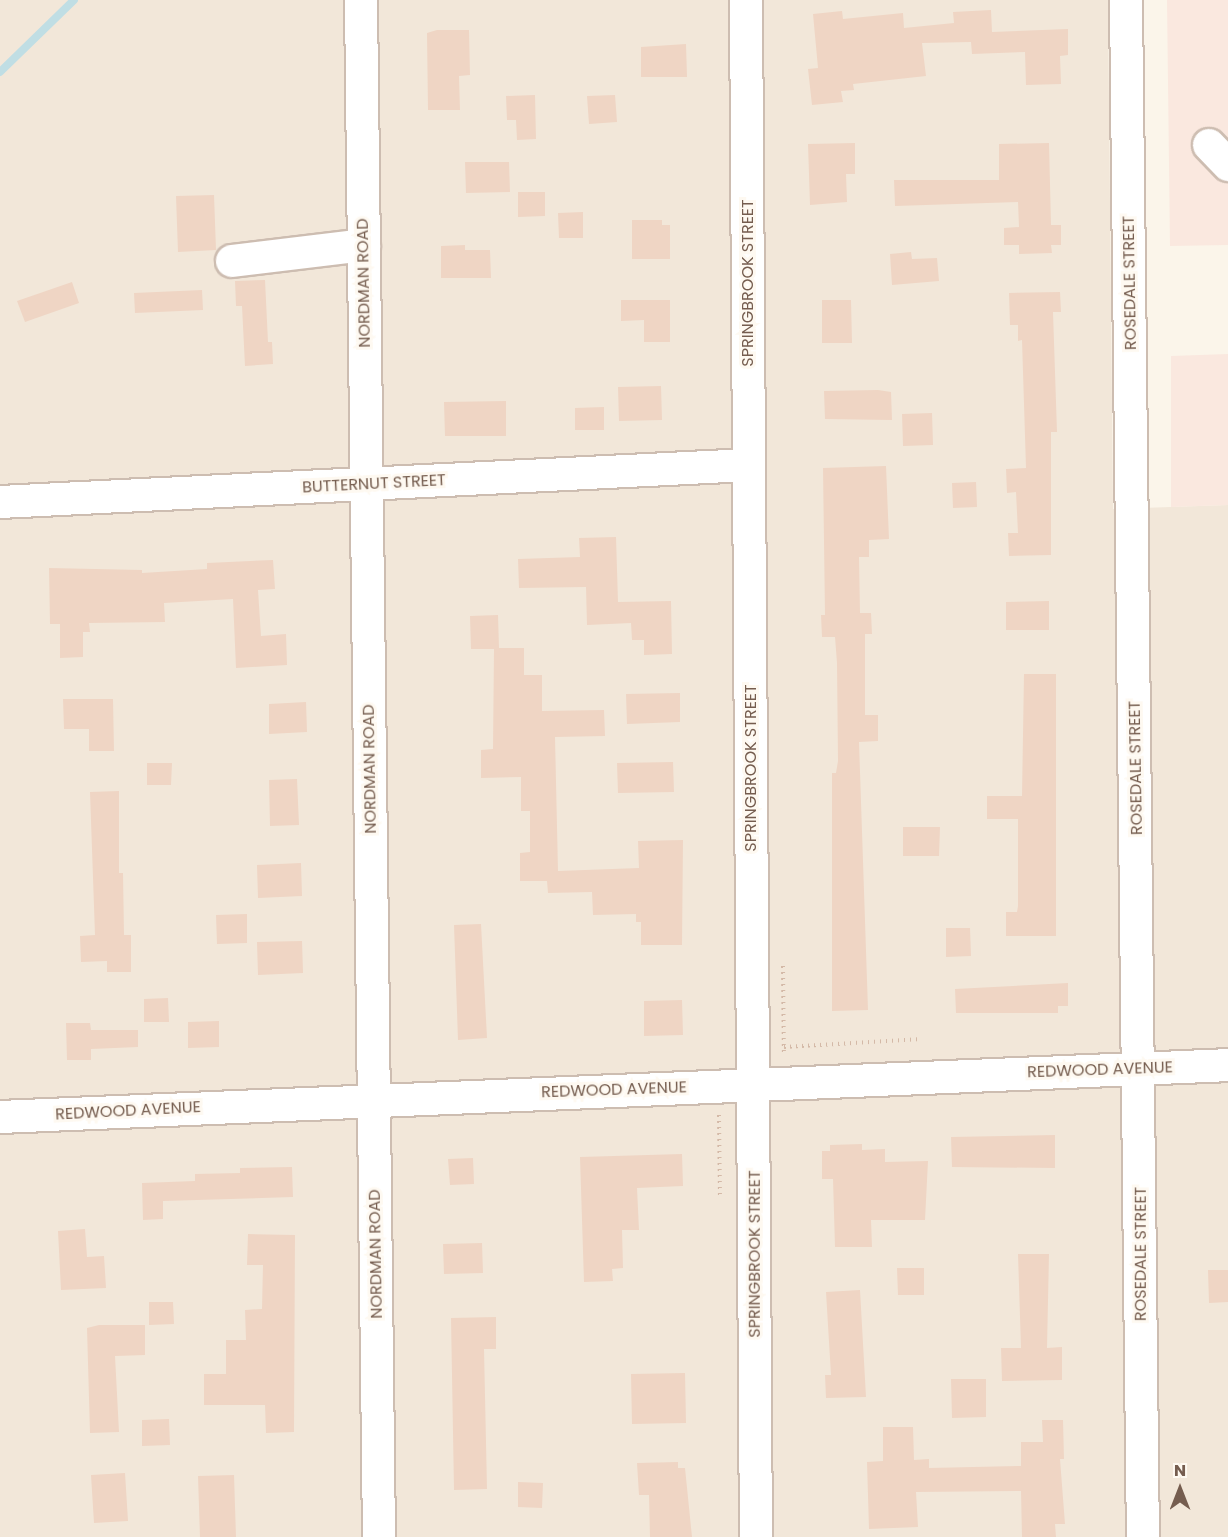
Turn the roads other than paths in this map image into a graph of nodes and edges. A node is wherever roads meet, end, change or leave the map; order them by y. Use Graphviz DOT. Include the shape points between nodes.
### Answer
graph roads {
  1 [pos="361,0"];
  2 [pos="746,0"];
  3 [pos="1126,0"];
  4 [pos="364,244"];
  5 [pos="232,261"];
  6 [pos="749,465"];
  7 [pos="367,484"];
  8 [pos="0,502"];
  9 [pos="1228,1065"];
  10 [pos="1140,1069"];
  11 [pos="753,1084"];
  12 [pos="373,1100"];
  13 [pos="0,1117"];
  14 [pos="379,1537"];
  15 [pos="756,1537"];
  16 [pos="1143,1537"];
  1 -- 4 [label="street, NORDMAN ROAD"];
  2 -- 6 [label="street, SPRINGBROOK STREET"];
  3 -- 10 [label="street, ROSEDALE STREET"];
  4 -- 5 [label="street"];
  4 -- 7 [label="street, NORDMAN ROAD"];
  6 -- 7 [label="street, BUTTERNUT STREET"];
  6 -- 11 [label="street, SPRINGBROOK STREET"];
  7 -- 8 [label="street, BUTTERNUT STREET"];
  7 -- 12 [label="street, NORDMAN ROAD"];
  9 -- 10 [label="street, REDWOOD AVENUE"];
  10 -- 11 [label="street, REDWOOD AVENUE"];
  10 -- 16 [label="street, ROSEDALE STREET"];
  11 -- 12 [label="street, REDWOOD AVENUE"];
  11 -- 15 [label="street, SPRINGBROOK STREET"];
  12 -- 13 [label="street, REDWOOD AVENUE"];
  12 -- 14 [label="street, NORDMAN ROAD"];
}
